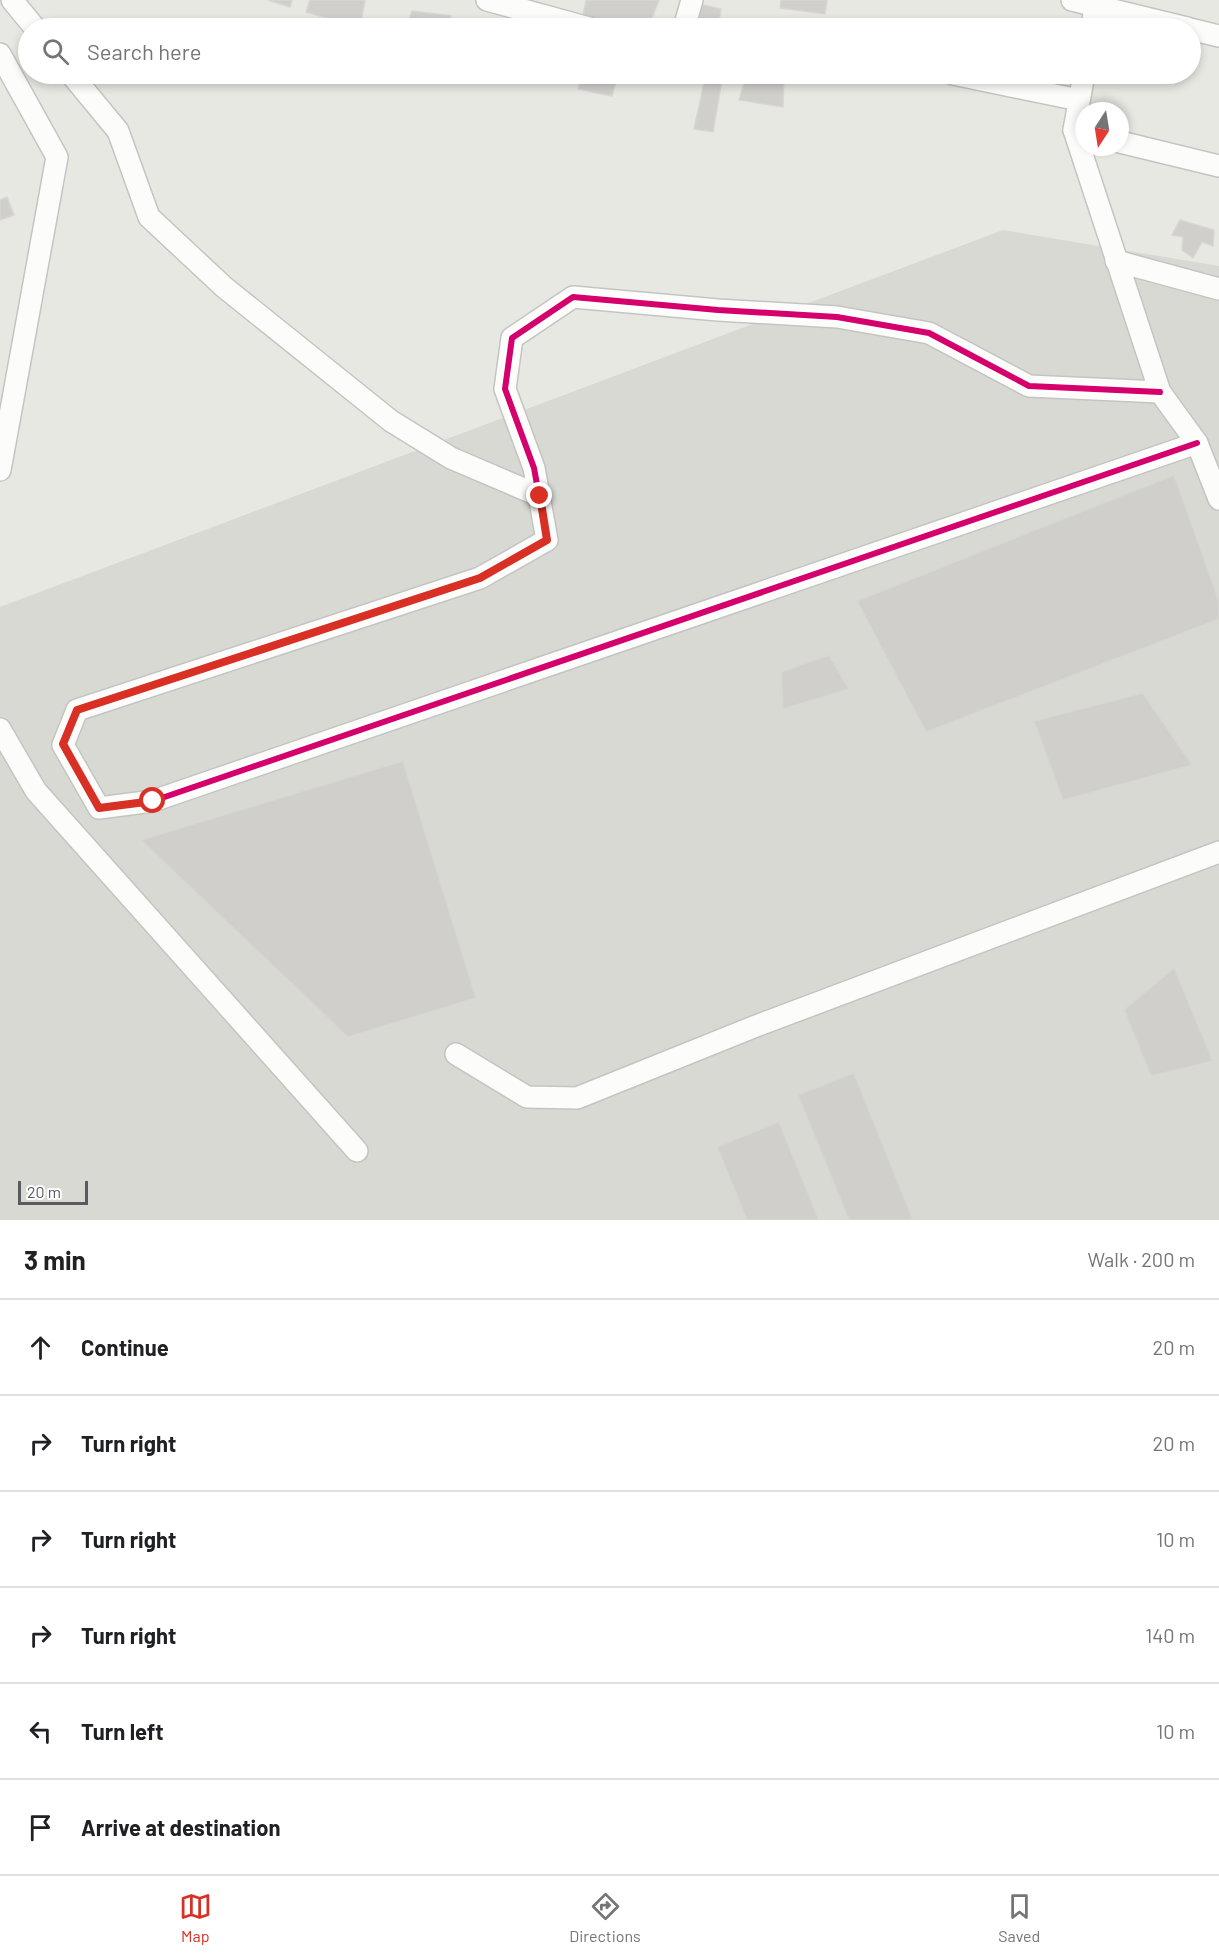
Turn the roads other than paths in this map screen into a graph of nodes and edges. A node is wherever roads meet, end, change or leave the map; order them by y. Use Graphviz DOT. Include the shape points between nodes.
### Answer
graph roads {
  1 [pos="12,0"];
  2 [pos="487,0"];
  3 [pos="692,0"];
  4 [pos="1072,0"];
  5 [pos="1095,6"];
  6 [pos="27,18"];
  7 [pos="553,18"];
  8 [pos="687,18"];
  9 [pos="1093,18"];
  10 [pos="1144,18"];
  11 [pos="1201,32"];
  12 [pos="1219,36"];
  13 [pos="0,54"];
  14 [pos="79,84"];
  15 [pos="1001,84"];
  16 [pos="1082,84"];
  17 [pos="1079,100"];
  18 [pos="1129,143"];
  19 [pos="1086,156"];
  20 [pos="1219,166"];
  21 [pos="1116,261"];
  22 [pos="1219,289"];
  23 [pos="1160,392"];
  24 [pos="1197,443"];
  25 [pos="0,470"];
  26 [pos="540,496"];
  27 [pos="1219,499"];
  28 [pos="0,729"];
  29 [pos="1219,852"];
  30 [pos="456,1054"];
  31 [pos="357,1151"];
  1 -- 6 [label="street"];
  2 -- 7 [label="street"];
  3 -- 8 [label="street"];
  4 -- 5 [label="street"];
  5 -- 9 [label="street"];
  5 -- 10 [label="street"];
  11 -- 12 [label="street"];
  13 -- 25 [label="street" via="57,157"];
  14 -- 26 [label="street" via="118,131 149,217 224,287 391,421 451,458"];
  15 -- 17 [label="street"];
  16 -- 17 [label="street"];
  18 -- 20 [label="street"];
  19 -- 21 [label="street"];
  21 -- 22 [label="street"];
  21 -- 23 [label="street"];
  23 -- 24 [label="street"];
  23 -- 26 [label="street" via="1029,387 929,333 837,317 573,297 512,338 505,389 534,468"];
  24 -- 26 [label="street" via="153,801 99,808 63,744 77,710 480,578 547,540"];
  24 -- 27 [label="street"];
  28 -- 31 [label="street" via="36,791"];
  29 -- 30 [label="street" via="577,1098 527,1096"];
}
